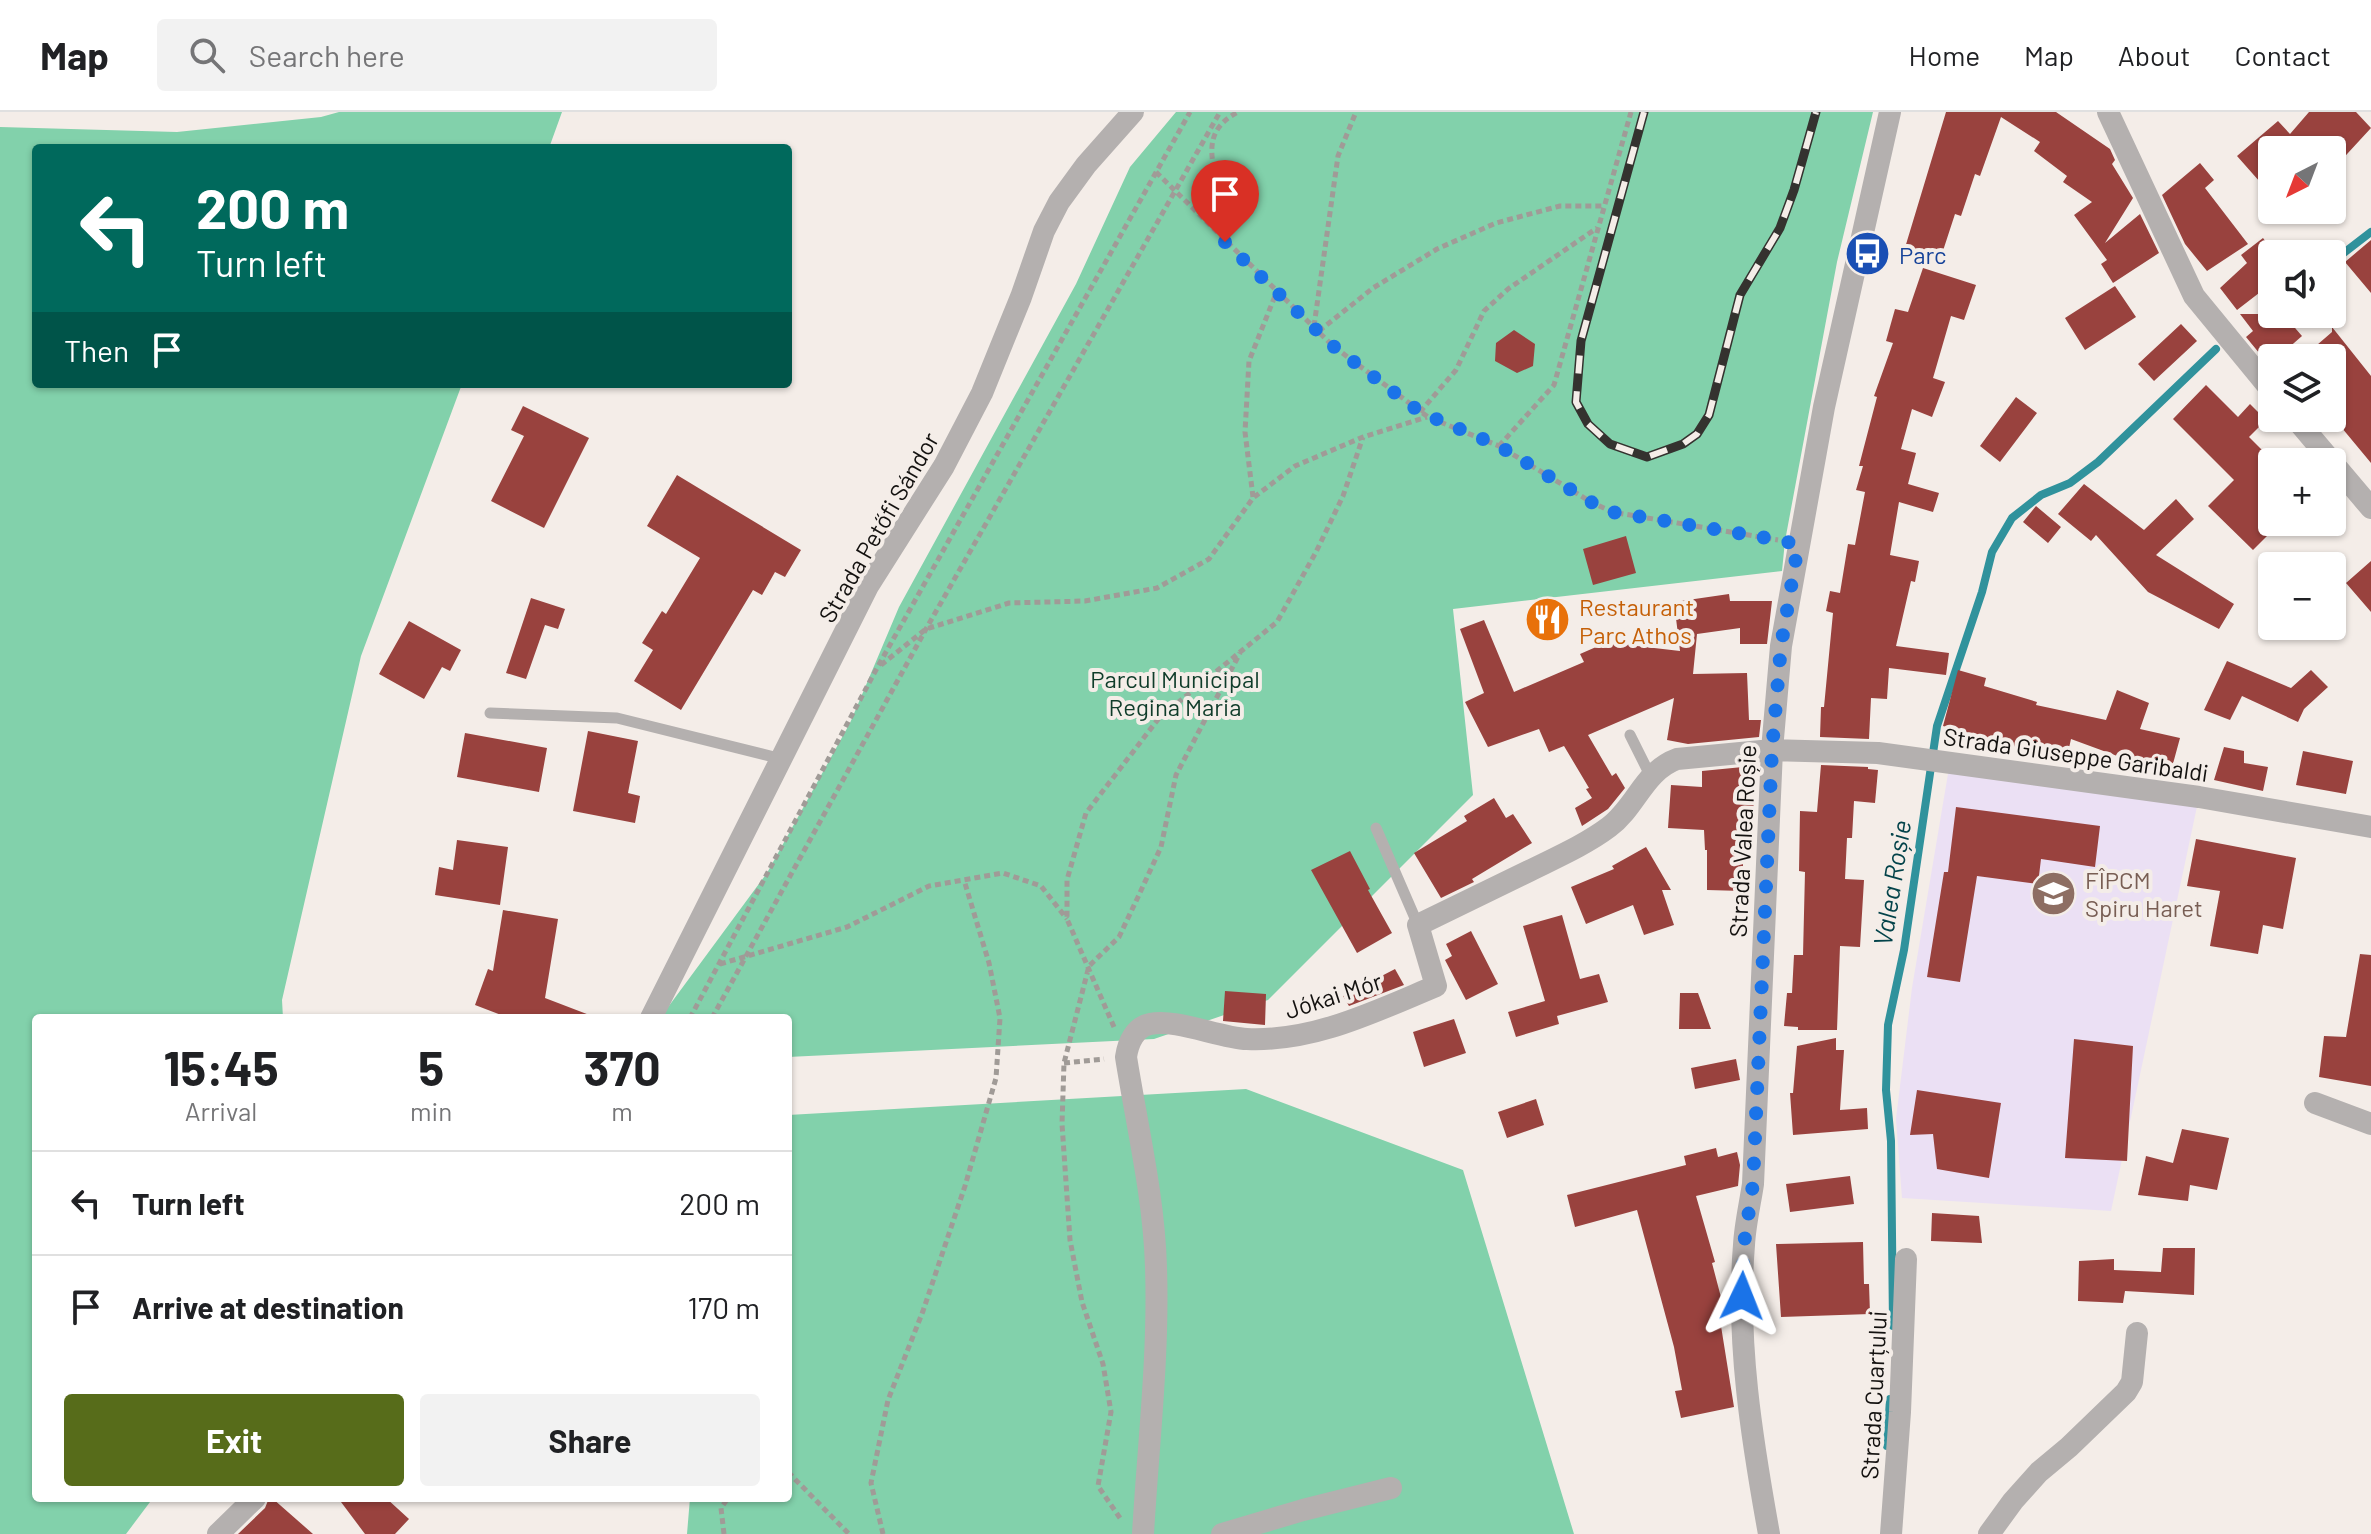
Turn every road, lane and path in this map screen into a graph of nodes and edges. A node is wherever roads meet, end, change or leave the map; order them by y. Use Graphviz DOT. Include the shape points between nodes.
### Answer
graph roads {
  1 [pos="1133,112"];
  2 [pos="1190,112"];
  3 [pos="1220,112"];
  4 [pos="1238,112"];
  5 [pos="1356,112"];
  6 [pos="1631,112"];
  7 [pos="1890,112"];
  8 [pos="2108,112"];
  9 [pos="1156,172"];
  10 [pos="1175,191"];
  11 [pos="1605,206"];
  12 [pos="1598,227"];
  13 [pos="1225,242"];
  14 [pos="1277,291"];
  15 [pos="1316,328"];
  16 [pos="2258,375"];
  17 [pos="1420,412"];
  18 [pos="1428,417"];
  19 [pos="2307,432"];
  20 [pos="1363,437"];
  21 [pos="1499,446"];
  22 [pos="1253,498"];
  23 [pos="2371,508"];
  24 [pos="1798,546"];
  25 [pos="926,629"];
  26 [pos="877,668"];
  27 [pos="490,713"];
  28 [pos="1630,735"];
  29 [pos="1772,750"];
  30 [pos="782,760"];
  31 [pos="1650,775"];
  32 [pos="2371,827"];
  33 [pos="1376,828"];
  34 [pos="964,880"];
  35 [pos="1067,919"];
  36 [pos="1418,925"];
  37 [pos="746,957"];
  38 [pos="719,964"];
  39 [pos="653,1014"];
  40 [pos="692,1014"];
  41 [pos="714,1014"];
  42 [pos="1126,1057"];
  43 [pos="1064,1063"];
  44 [pos="2315,1103"];
  45 [pos="2371,1124"];
  46 [pos="1906,1259"];
  47 [pos="2137,1333"];
  48 [pos="792,1476"];
  49 [pos="1391,1488"];
  50 [pos="251,1502"];
  51 [pos="725,1502"];
  52 [pos="218,1534"];
  53 [pos="724,1534"];
  54 [pos="849,1534"];
  55 [pos="883,1534"];
  56 [pos="1143,1534"];
  57 [pos="1222,1534"];
  58 [pos="1769,1534"];
  59 [pos="1891,1534"];
  60 [pos="1989,1534"];
  1 -- 30 [label="street, Strada Petőfi Sándor" via="1059,202 982,393 944,466 868,586"];
  2 -- 9 [label="path"];
  3 -- 10 [label="path"];
  4 -- 13 [label="path" via="1213,135 1210,157"];
  5 -- 15 [label="path" via="1338,156"];
  6 -- 11 [label="path"];
  7 -- 24 [label="street, Strada Valea Roșie"];
  8 -- 16 [label="street" via="2184,278"];
  9 -- 10 [label="path"];
  9 -- 26 [label="path"];
  10 -- 13 [label="path"];
  10 -- 25 [label="path"];
  11 -- 15 [label="path" via="1560,206 1496,223 1437,249"];
  11 -- 21 [label="path" via="1554,385"];
  12 -- 17 [label="path" via="1484,311 1456,370"];
  13 -- 14 [label="path"];
  14 -- 15 [label="path"];
  14 -- 22 [label="path" via="1249,361 1245,432"];
  15 -- 17 [label="path"];
  17 -- 18 [label="path"];
  18 -- 20 [label="path"];
  18 -- 21 [label="path"];
  19 -- 23 [label="street"];
  20 -- 22 [label="path" via="1295,466"];
  20 -- 35 [label="path" via="1343,496 1277,622 1159,718 1086,813 1067,880"];
  21 -- 24 [label="path" via="1612,512"];
  22 -- 25 [label="path" via="1209,559 1157,588 1085,601 1009,603"];
  24 -- 29 [label="street, Strada Valea Roșie" via="1781,646"];
  25 -- 26 [label="path"];
  25 -- 37 [label="path"];
  26 -- 38 [label="path"];
  27 -- 30 [label="lane" via="617,718"];
  28 -- 31 [label="lane"];
  29 -- 31 [label="street" via="1677,759"];
  29 -- 32 [label="street, Strada Giuseppe Garibaldi" via="1878,753 1950,762"];
  29 -- 58 [label="street, Strada Valea Roșie" via="1753,1184 1742,1296 1755,1456"];
  30 -- 39 [label="street, Strada Petőfi Sándor"];
  31 -- 36 [label="street" via="1610,826"];
  33 -- 36 [label="lane"];
  34 -- 35 [label="path" via="1003,873 1041,886"];
  34 -- 37 [label="path" via="929,886 847,927"];
  34 -- 55 [label="path" via="1000,1018 996,1078 923,1311 888,1400 871,1483"];
  35 -- 42 [label="path"];
  36 -- 42 [label="street, Jókai Mór" via="1436,986 1334,1027 1276,1040 1152,1023 1132,1037"];
  37 -- 38 [label="path"];
  37 -- 41 [label="path"];
  38 -- 40 [label="path"];
  42 -- 43 [label="path"];
  42 -- 56 [label="street" via="1156,1266"];
  44 -- 45 [label="street"];
  46 -- 59 [label="street, Strada Cuarțului"];
  47 -- 60 [label="street" via="2132,1382 2126,1392 2039,1472"];
  48 -- 54 [label="path"];
  49 -- 57 [label="street"];
  50 -- 52 [label="street"];
  51 -- 53 [label="path"];
}
